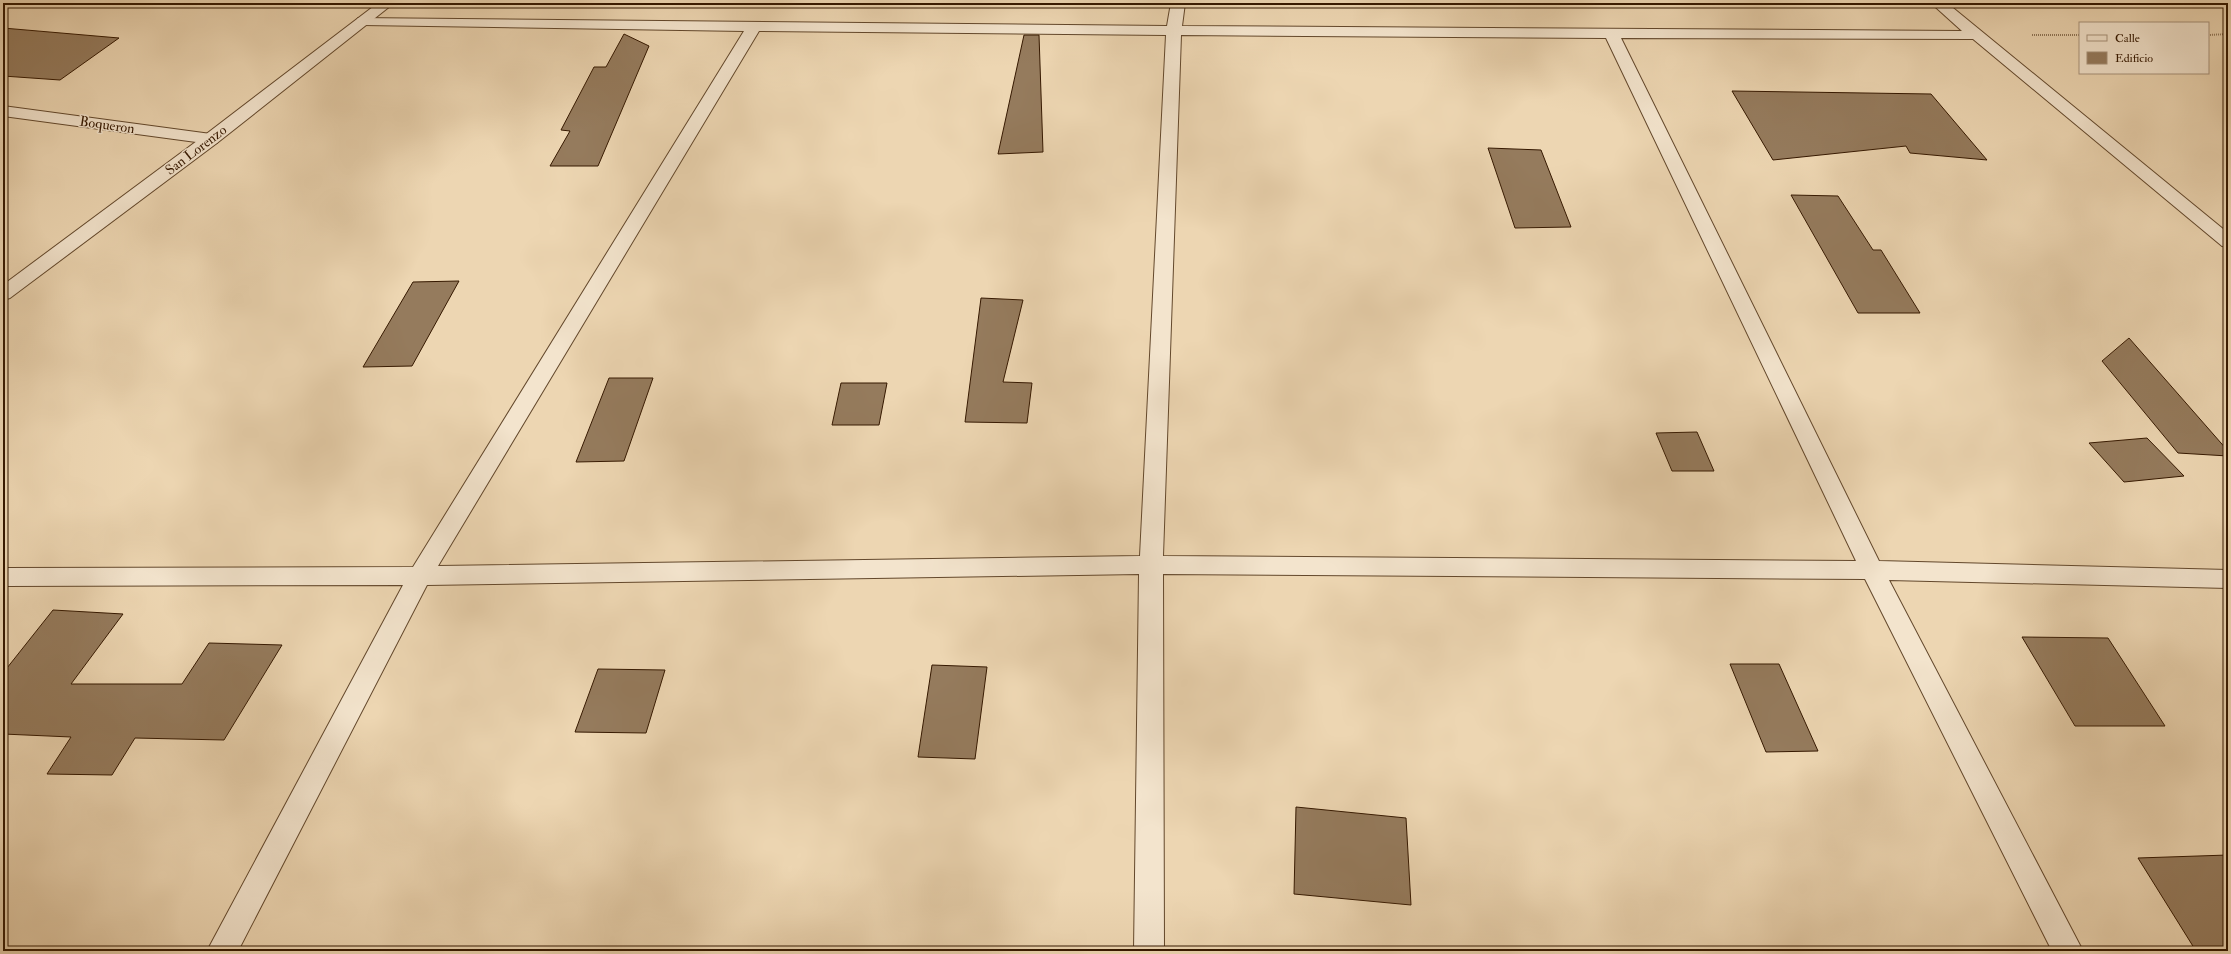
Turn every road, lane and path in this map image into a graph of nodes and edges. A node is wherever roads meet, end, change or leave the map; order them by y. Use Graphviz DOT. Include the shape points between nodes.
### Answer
graph roads {
  1 [pos="387,3"];
  2 [pos="1178,3"];
  3 [pos="1938,3"];
  4 [pos="364,21"];
  5 [pos="754,27"];
  6 [pos="1174,31"];
  7 [pos="2209,34"];
  8 [pos="2228,34"];
  9 [pos="1612,35"];
  10 [pos="1978,36"];
  11 [pos="3,111"];
  12 [pos="212,139"];
  13 [pos="2228,242"];
  14 [pos="3,294"];
  15 [pos="1151,565"];
  16 [pos="1872,570"];
  17 [pos="420,576"];
  18 [pos="3,577"];
  19 [pos="2228,579"];
  20 [pos="222,951"];
  21 [pos="1149,951"];
  22 [pos="2068,951"];
  1 -- 4 [label="street, San Lorenzo"];
  2 -- 6 [label="street"];
  3 -- 10 [label="street"];
  4 -- 5 [label="street"];
  4 -- 12 [label="street, San Lorenzo"];
  5 -- 6 [label="street"];
  5 -- 17 [label="street"];
  6 -- 9 [label="street"];
  6 -- 15 [label="street"];
  7 -- 8 [label="path"];
  9 -- 10 [label="street"];
  9 -- 16 [label="street"];
  10 -- 13 [label="street"];
  11 -- 12 [label="street, Boqueron"];
  12 -- 14 [label="street, San Lorenzo"];
  15 -- 16 [label="street"];
  15 -- 17 [label="street"];
  15 -- 21 [label="street"];
  16 -- 19 [label="street"];
  16 -- 22 [label="street"];
  17 -- 18 [label="street"];
  17 -- 20 [label="street"];
}
